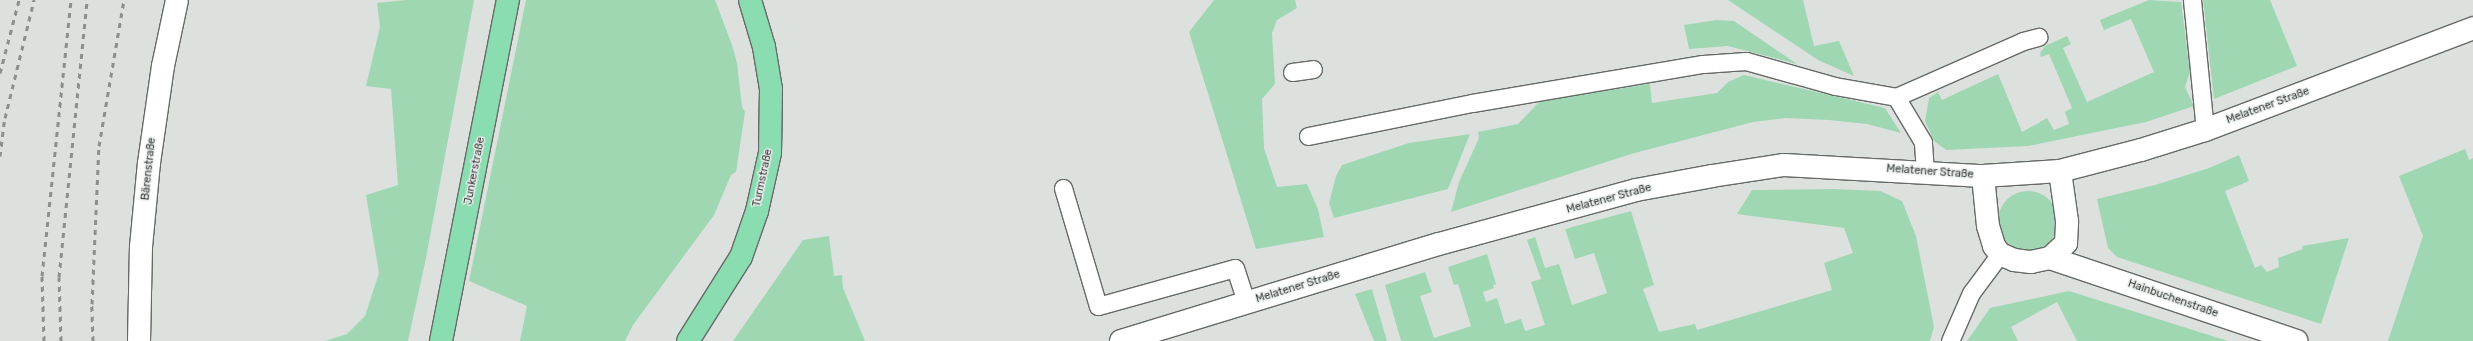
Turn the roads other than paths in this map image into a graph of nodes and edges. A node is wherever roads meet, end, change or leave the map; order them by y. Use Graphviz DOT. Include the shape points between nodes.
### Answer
graph roads {
  1 [pos="177,0"];
  2 [pos="508,0"];
  3 [pos="750,0"];
  4 [pos="2192,0"];
  5 [pos="2473,28"];
  6 [pos="2038,37"];
  7 [pos="1313,69"];
  8 [pos="1292,72"];
  9 [pos="1896,98"];
  10 [pos="2205,130"];
  11 [pos="1308,136"];
  12 [pos="2060,171"];
  13 [pos="1925,172"];
  14 [pos="1983,176"];
  15 [pos="1063,188"];
  16 [pos="2000,254"];
  17 [pos="2050,258"];
  18 [pos="1246,302"];
  19 [pos="1951,340"];
  20 [pos="139,341"];
  21 [pos="441,341"];
  22 [pos="688,341"];
  23 [pos="1121,341"];
  24 [pos="2296,341"];
  1 -- 20 [label="street, Bärenstraße" via="163,66 149,163 142,240"];
  2 -- 21 [label="main road, Junkerstraße"];
  3 -- 22 [label="main road, Turmstraße" via="764,48 771,88 770,153 757,211 741,257"];
  4 -- 10 [label="lane"];
  5 -- 10 [label="street, Melatener Straße"];
  6 -- 9 [label="lane" via="2023,41"];
  7 -- 8 [label="lane"];
  9 -- 11 [label="lane" via="1835,86 1746,61 1702,64 1472,103"];
  9 -- 13 [label="lane" via="1924,142"];
  10 -- 12 [label="street, Melatener Straße"];
  12 -- 14 [label="street, Melatener Straße"];
  12 -- 17 [label="street" via="2067,221 2066,243"];
  13 -- 14 [label="street, Melatener Straße"];
  13 -- 18 [label="street, Melatener Straße" via="1784,165 1636,190 1439,244"];
  14 -- 16 [label="street, Melatener Straße" via="1988,226"];
  15 -- 18 [label="lane, Melatener Straße" via="1098,306 1235,268"];
  16 -- 17 [label="street" via="2014,260 2031,262"];
  16 -- 19 [label="lane" via="1971,292"];
  17 -- 24 [label="street, Hainbuchenstraße"];
  18 -- 23 [label="street, Melatener Straße"];
}
